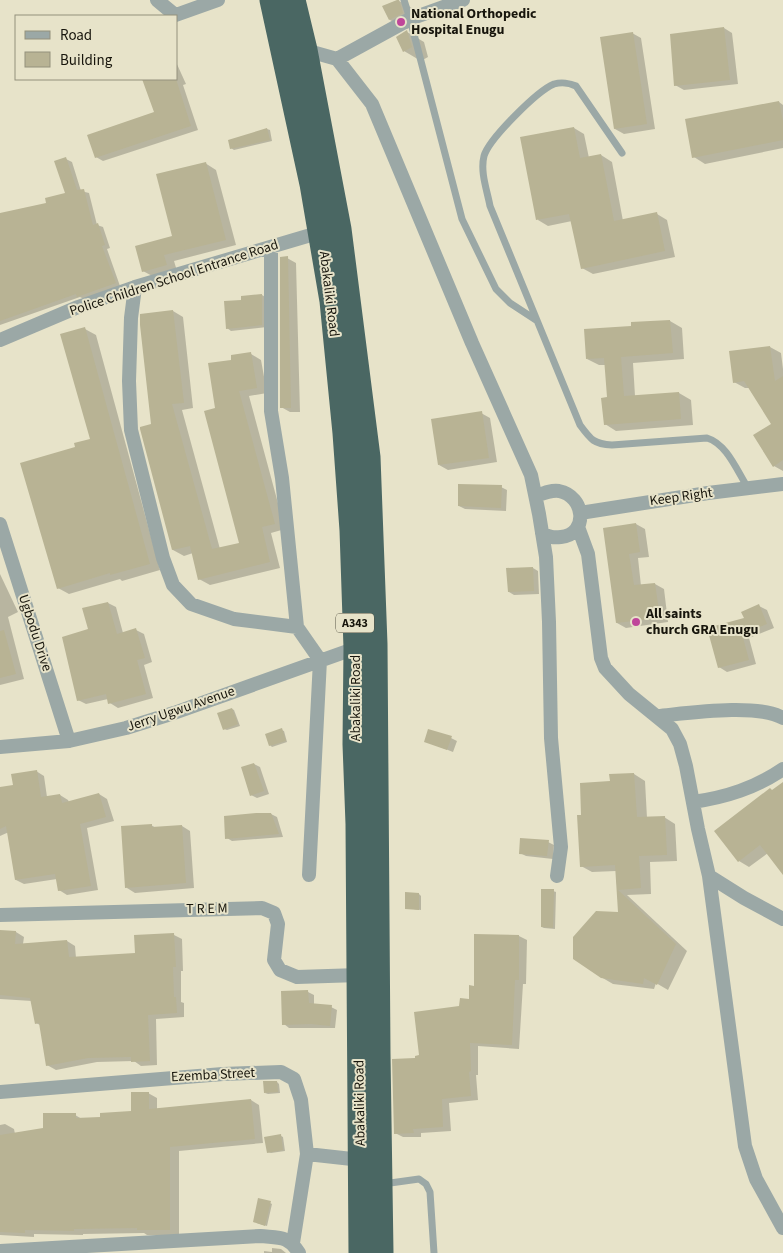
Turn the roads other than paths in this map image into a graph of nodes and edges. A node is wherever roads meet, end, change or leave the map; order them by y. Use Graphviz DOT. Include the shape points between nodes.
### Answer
graph roads {
  1 [pos="157,0"];
  2 [pos="218,0"];
  3 [pos="272,0"];
  4 [pos="293,0"];
  5 [pos="404,0"];
  6 [pos="463,0"];
  7 [pos="173,15"];
  8 [pos="177,15"];
  9 [pos="410,19"];
  10 [pos="294,52"];
  11 [pos="337,59"];
  12 [pos="622,153"];
  13 [pos="321,232"];
  14 [pos="271,247"];
  15 [pos="135,287"];
  16 [pos="536,320"];
  17 [pos="0,340"];
  18 [pos="783,484"];
  19 [pos="748,489"];
  20 [pos="536,496"];
  21 [pos="579,520"];
  22 [pos="0,524"];
  23 [pos="542,533"];
  24 [pos="297,627"];
  25 [pos="356,648"];
  26 [pos="320,660"];
  27 [pos="658,716"];
  28 [pos="783,718"];
  29 [pos="69,741"];
  30 [pos="0,747"];
  31 [pos="783,769"];
  32 [pos="693,802"];
  33 [pos="309,875"];
  34 [pos="557,876"];
  35 [pos="709,876"];
  36 [pos="0,916"];
  37 [pos="783,920"];
  38 [pos="359,974"];
  39 [pos="0,1092"];
  40 [pos="307,1154"];
  41 [pos="361,1160"];
  42 [pos="380,1185"];
  43 [pos="783,1228"];
  44 [pos="296,1248"];
  45 [pos="0,1251"];
  46 [pos="361,1253"];
  47 [pos="382,1253"];
  48 [pos="434,1253"];
  1 -- 7 [label="street"];
  2 -- 8 [label="street"];
  3 -- 10 [label="highway, Abakaliki Road / A343"];
  4 -- 10 [label="highway, Abakaliki Road / A343"];
  5 -- 9 [label="lane"];
  6 -- 9 [label="street"];
  9 -- 11 [label="street"];
  9 -- 16 [label="lane" via="462,219 496,289"];
  10 -- 11 [label="street"];
  10 -- 13 [label="highway, Abakaliki Road / A343"];
  10 -- 42 [label="highway, Abakaliki Road / A343" via="339,230 368,458 375,644"];
  11 -- 20 [label="street" via="372,104 531,474"];
  12 -- 16 [label="lane" via="580,91 565,83 554,84 538,94 494,138 484,156 483,170 490,206"];
  13 -- 14 [label="street, Police Children School Entrance Road"];
  13 -- 25 [label="highway, Abakaliki Road / A343" via="332,301 345,433"];
  14 -- 15 [label="street, Police Children School Entrance Road"];
  14 -- 24 [label="street" via="271,411 282,478"];
  15 -- 17 [label="street, Police Children School Entrance Road"];
  15 -- 24 [label="street" via="129,372 131,430 174,585 190,604 234,619"];
  16 -- 19 [label="lane" via="580,425 598,444 707,438 716,441 724,450"];
  18 -- 19 [label="street, Keep Right"];
  19 -- 21 [label="street, Keep Right"];
  20 -- 21 [label="street" via="549,491 567,494 579,506"];
  20 -- 23 [label="street"];
  21 -- 23 [label="street" via="573,534 552,538"];
  21 -- 27 [label="street" via="588,554 605,668"];
  22 -- 29 [label="street, Ugbodu Drive"];
  23 -- 34 [label="street" via="549,622 551,738 561,847"];
  24 -- 26 [label="street"];
  25 -- 26 [label="street, Jerry Ugwu Avenue"];
  25 -- 38 [label="highway, Abakaliki Road / A343"];
  26 -- 29 [label="street, Jerry Ugwu Avenue" via="174,713"];
  26 -- 33 [label="street"];
  27 -- 28 [label="street" via="756,710"];
  27 -- 32 [label="street" via="672,729 680,744"];
  29 -- 30 [label="street, Jerry Ugwu Avenue"];
  31 -- 32 [label="street" via="747,790"];
  32 -- 35 [label="street"];
  35 -- 37 [label="street"];
  35 -- 43 [label="street" via="744,1146 756,1179"];
  36 -- 38 [label="street, T R E M" via="262,908 274,913 278,924 274,960 280,970 297,977"];
  38 -- 41 [label="highway, Abakaliki Road / A343"];
  39 -- 40 [label="street, Ezemba Street" via="280,1072 294,1079 301,1100"];
  40 -- 41 [label="street"];
  40 -- 44 [label="street, Ezemba Street"];
  41 -- 46 [label="highway, Abakaliki Road / A343"];
  42 -- 47 [label="highway, Abakaliki Road / A343"];
  42 -- 48 [label="lane" via="419,1179 426,1184 430,1192"];
  44 -- 45 [label="street" via="285,1238 260,1236"];
}
